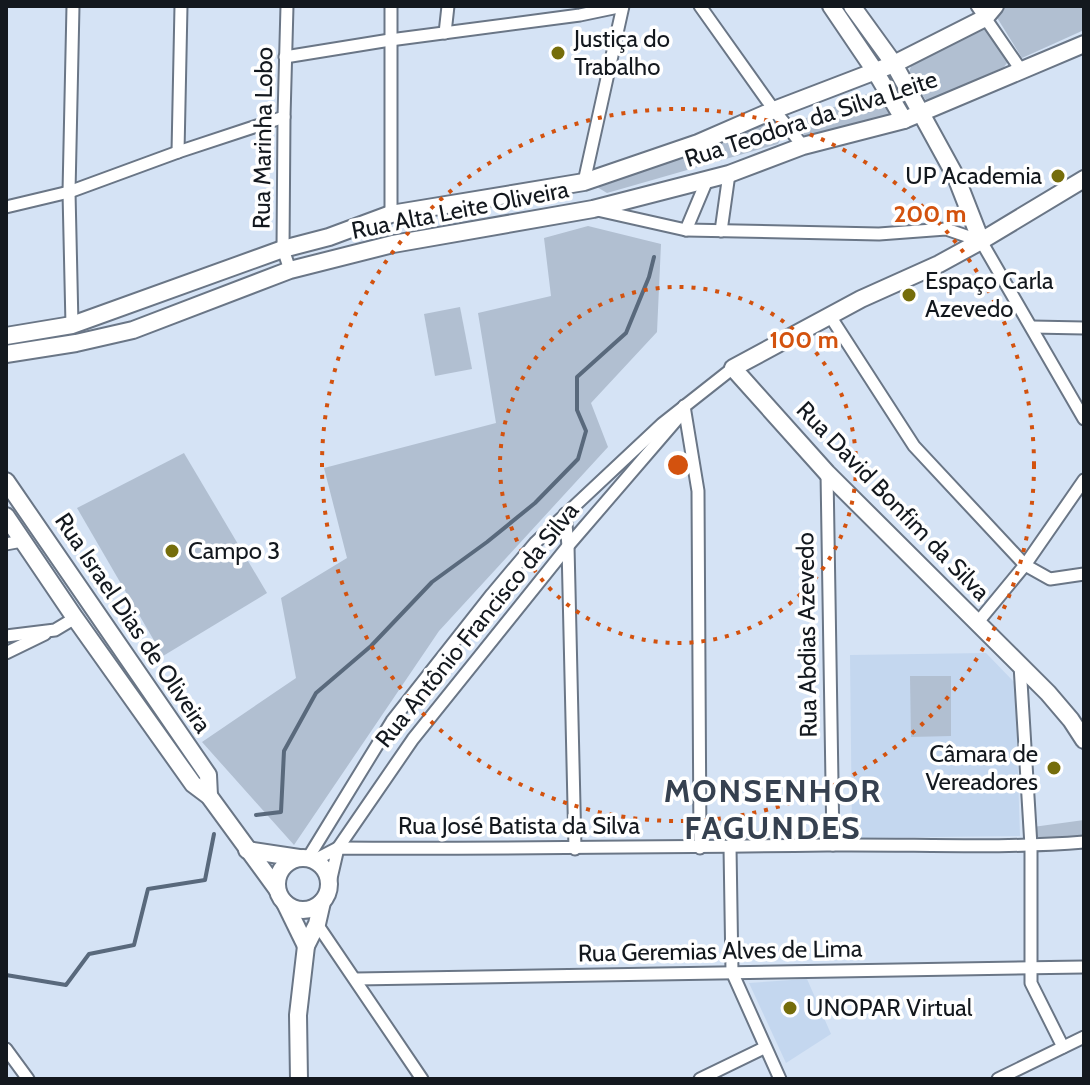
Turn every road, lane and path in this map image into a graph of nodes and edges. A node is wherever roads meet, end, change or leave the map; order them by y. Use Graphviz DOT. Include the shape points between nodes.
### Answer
graph roads {
  1 [pos="73,6"];
  2 [pos="181,6"];
  3 [pos="287,6"];
  4 [pos="391,6"];
  5 [pos="448,6"];
  6 [pos="623,6"];
  7 [pos="700,6"];
  8 [pos="831,6"];
  9 [pos="852,6"];
  10 [pos="986,10"];
  11 [pos="576,11"];
  12 [pos="445,33"];
  13 [pos="390,40"];
  14 [pos="1084,44"];
  15 [pos="285,57"];
  16 [pos="894,64"];
  17 [pos="1021,70"];
  18 [pos="875,71"];
  19 [pos="774,110"];
  20 [pos="912,116"];
  21 [pos="284,117"];
  22 [pos="803,146"];
  23 [pos="178,152"];
  24 [pos="729,174"];
  25 [pos="1084,179"];
  26 [pos="707,180"];
  27 [pos="584,182"];
  28 [pos="69,192"];
  29 [pos="6,207"];
  30 [pos="593,209"];
  31 [pos="391,214"];
  32 [pos="686,230"];
  33 [pos="721,231"];
  34 [pos="981,241"];
  35 [pos="393,244"];
  36 [pos="283,249"];
  37 [pos="290,270"];
  38 [pos="830,316"];
  39 [pos="72,325"];
  40 [pos="1032,327"];
  41 [pos="1084,328"];
  42 [pos="6,336"];
  43 [pos="6,354"];
  44 [pos="733,368"];
  45 [pos="684,405"];
  46 [pos="1084,419"];
  47 [pos="827,473"];
  48 [pos="1084,480"];
  49 [pos="6,481"];
  50 [pos="565,514"];
  51 [pos="6,516"];
  52 [pos="14,543"];
  53 [pos="568,546"];
  54 [pos="1025,565"];
  55 [pos="1084,574"];
  56 [pos="92,607"];
  57 [pos="75,618"];
  58 [pos="978,622"];
  59 [pos="55,630"];
  60 [pos="6,636"];
  61 [pos="6,653"];
  62 [pos="1020,665"];
  63 [pos="1084,740"];
  64 [pos="209,796"];
  65 [pos="1084,842"];
  66 [pos="833,845"];
  67 [pos="1031,846"];
  68 [pos="730,847"];
  69 [pos="338,848"];
  70 [pos="700,848"];
  71 [pos="575,849"];
  72 [pos="247,850"];
  73 [pos="307,859"];
  74 [pos="326,895"];
  75 [pos="281,896"];
  76 [pos="317,924"];
  77 [pos="306,946"];
  78 [pos="1084,967"];
  79 [pos="1031,968"];
  80 [pos="732,972"];
  81 [pos="356,979"];
  82 [pos="1084,1037"];
  83 [pos="1063,1047"];
  84 [pos="764,1048"];
  85 [pos="6,1049"];
  86 [pos="28,1079"];
  87 [pos="299,1079"];
  88 [pos="422,1079"];
  89 [pos="700,1079"];
  90 [pos="780,1079"];
  91 [pos="998,1079"];
  1 -- 28 [label="street"];
  2 -- 23 [label="street"];
  3 -- 15 [label="street, Rua Marinha Lobo"];
  4 -- 13 [label="street"];
  5 -- 12 [label="street"];
  6 -- 11 [label="street"];
  6 -- 27 [label="street"];
  7 -- 19 [label="street"];
  8 -- 18 [label="main road"];
  9 -- 16 [label="main road"];
  10 -- 16 [label="main road, Rua Teodora da Silva Leite"];
  10 -- 17 [label="street"];
  11 -- 12 [label="street"];
  12 -- 13 [label="street"];
  13 -- 15 [label="street"];
  13 -- 31 [label="street"];
  14 -- 17 [label="main road, Rua Teodora da Silva Leite"];
  15 -- 21 [label="street, Rua Marinha Lobo"];
  16 -- 18 [label="main road, Rua Teodora da Silva Leite"];
  16 -- 20 [label="main road"];
  17 -- 20 [label="main road, Rua Teodora da Silva Leite"];
  18 -- 19 [label="main road, Rua Teodora da Silva Leite"];
  18 -- 20 [label="main road"];
  19 -- 22 [label="street"];
  19 -- 27 [label="main road, Rua Teodora da Silva Leite"];
  20 -- 22 [label="main road, Rua Teodora da Silva Leite"];
  20 -- 34 [label="main road" via="956,177"];
  21 -- 23 [label="street"];
  21 -- 36 [label="street, Rua Marinha Lobo"];
  22 -- 24 [label="main road, Rua Teodora da Silva Leite"];
  23 -- 28 [label="street"];
  24 -- 26 [label="main road, Rua Teodora da Silva Leite"];
  24 -- 33 [label="street"];
  25 -- 34 [label="main road, Rua Antônio Francisco da Silva"];
  26 -- 30 [label="main road, Rua Teodora da Silva Leite"];
  26 -- 32 [label="street"];
  27 -- 31 [label="main road, Rua Alta Leite Oliveira"];
  28 -- 29 [label="street"];
  28 -- 39 [label="street"];
  30 -- 32 [label="street, Rua Alta Leite Oliveira"];
  30 -- 35 [label="main road, Rua Alta Leite Oliveira"];
  31 -- 35 [label="main road"];
  31 -- 36 [label="main road, Rua Alta Leite Oliveira"];
  32 -- 33 [label="street, Rua Alta Leite Oliveira"];
  33 -- 34 [label="street, Rua Alta Leite Oliveira" via="879,234 946,229"];
  34 -- 38 [label="main road, Rua Antônio Francisco da Silva"];
  34 -- 40 [label="street"];
  35 -- 37 [label="main road, Rua Alta Leite Oliveira"];
  36 -- 37 [label="street, Rua Marinha Lobo"];
  36 -- 39 [label="main road, Rua Alta Leite Oliveira"];
  37 -- 43 [label="main road, Rua Alta Leite Oliveira" via="133,330"];
  38 -- 44 [label="main road, Rua Antônio Francisco da Silva"];
  38 -- 54 [label="street" via="914,446"];
  39 -- 42 [label="main road, Rua Alta Leite Oliveira"];
  40 -- 41 [label="street"];
  40 -- 46 [label="street"];
  44 -- 45 [label="street, Rua Antônio Francisco da Silva"];
  44 -- 47 [label="main road, Rua David Bonfim da Silva"];
  45 -- 50 [label="street, Rua Antônio Francisco da Silva"];
  45 -- 53 [label="street, Rua Antônio Francisco da Silva"];
  45 -- 70 [label="street" via="698,491"];
  47 -- 58 [label="main road, Rua David Bonfim da Silva"];
  47 -- 66 [label="street, Rua Abdias Azevedo"];
  48 -- 54 [label="street"];
  49 -- 56 [label="main road, Rua Israel Dias de Oliveira"];
  50 -- 53 [label="street"];
  50 -- 73 [label="street, Rua Antônio Francisco da Silva" via="492,594 392,721"];
  51 -- 52 [label="main road, Rua Israel Dias de Oliveira"];
  52 -- 57 [label="main road, Rua Israel Dias de Oliveira"];
  53 -- 69 [label="street, Rua Antônio Francisco da Silva" via="413,739"];
  53 -- 71 [label="street"];
  54 -- 55 [label="street" via="1050,579"];
  54 -- 58 [label="street"];
  56 -- 57 [label="main road"];
  56 -- 64 [label="main road, Rua Israel Dias de Oliveira" via="208,775"];
  57 -- 59 [label="street"];
  57 -- 64 [label="main road, Rua Israel Dias de Oliveira" via="193,784"];
  58 -- 62 [label="main road, Rua David Bonfim da Silva"];
  59 -- 60 [label="street"];
  59 -- 61 [label="street"];
  62 -- 63 [label="main road, Rua David Bonfim da Silva"];
  62 -- 67 [label="street"];
  64 -- 72 [label="main road, Rua Israel Dias de Oliveira"];
  65 -- 67 [label="street, Rua José Batista da Silva"];
  66 -- 67 [label="street, Rua José Batista da Silva"];
  66 -- 68 [label="street, Rua José Batista da Silva"];
  67 -- 79 [label="street"];
  68 -- 70 [label="street, Rua José Batista da Silva"];
  68 -- 80 [label="street"];
  69 -- 71 [label="street, Rua José Batista da Silva"];
  69 -- 73 [label="street"];
  69 -- 74 [label="street, Rua Antônio Francisco da Silva"];
  70 -- 71 [label="street, Rua José Batista da Silva"];
  72 -- 73 [label="main road"];
  72 -- 75 [label="main road, Rua Israel Dias de Oliveira"];
  73 -- 74 [label="main road" via="327,872"];
  73 -- 75 [label="main road" via="291,861 280,873"];
  74 -- 75 [label="main road" via="308,910 292,908"];
  74 -- 76 [label="main road, Rua Antônio Francisco da Silva"];
  75 -- 77 [label="main road, Rua Israel Dias de Oliveira"];
  76 -- 77 [label="main road, Rua Antônio Francisco da Silva"];
  76 -- 81 [label="street"];
  77 -- 87 [label="main road, Rua Antônio Francisco da Silva" via="298,1015"];
  78 -- 79 [label="street, Rua Geremias Alves de Lima"];
  79 -- 80 [label="street, Rua Geremias Alves de Lima"];
  79 -- 83 [label="street" via="1031,983"];
  80 -- 81 [label="street, Rua Geremias Alves de Lima"];
  80 -- 84 [label="street"];
  81 -- 88 [label="street"];
  82 -- 83 [label="street"];
  83 -- 91 [label="street"];
  84 -- 89 [label="street"];
  84 -- 90 [label="street"];
  85 -- 86 [label="street"];
}
